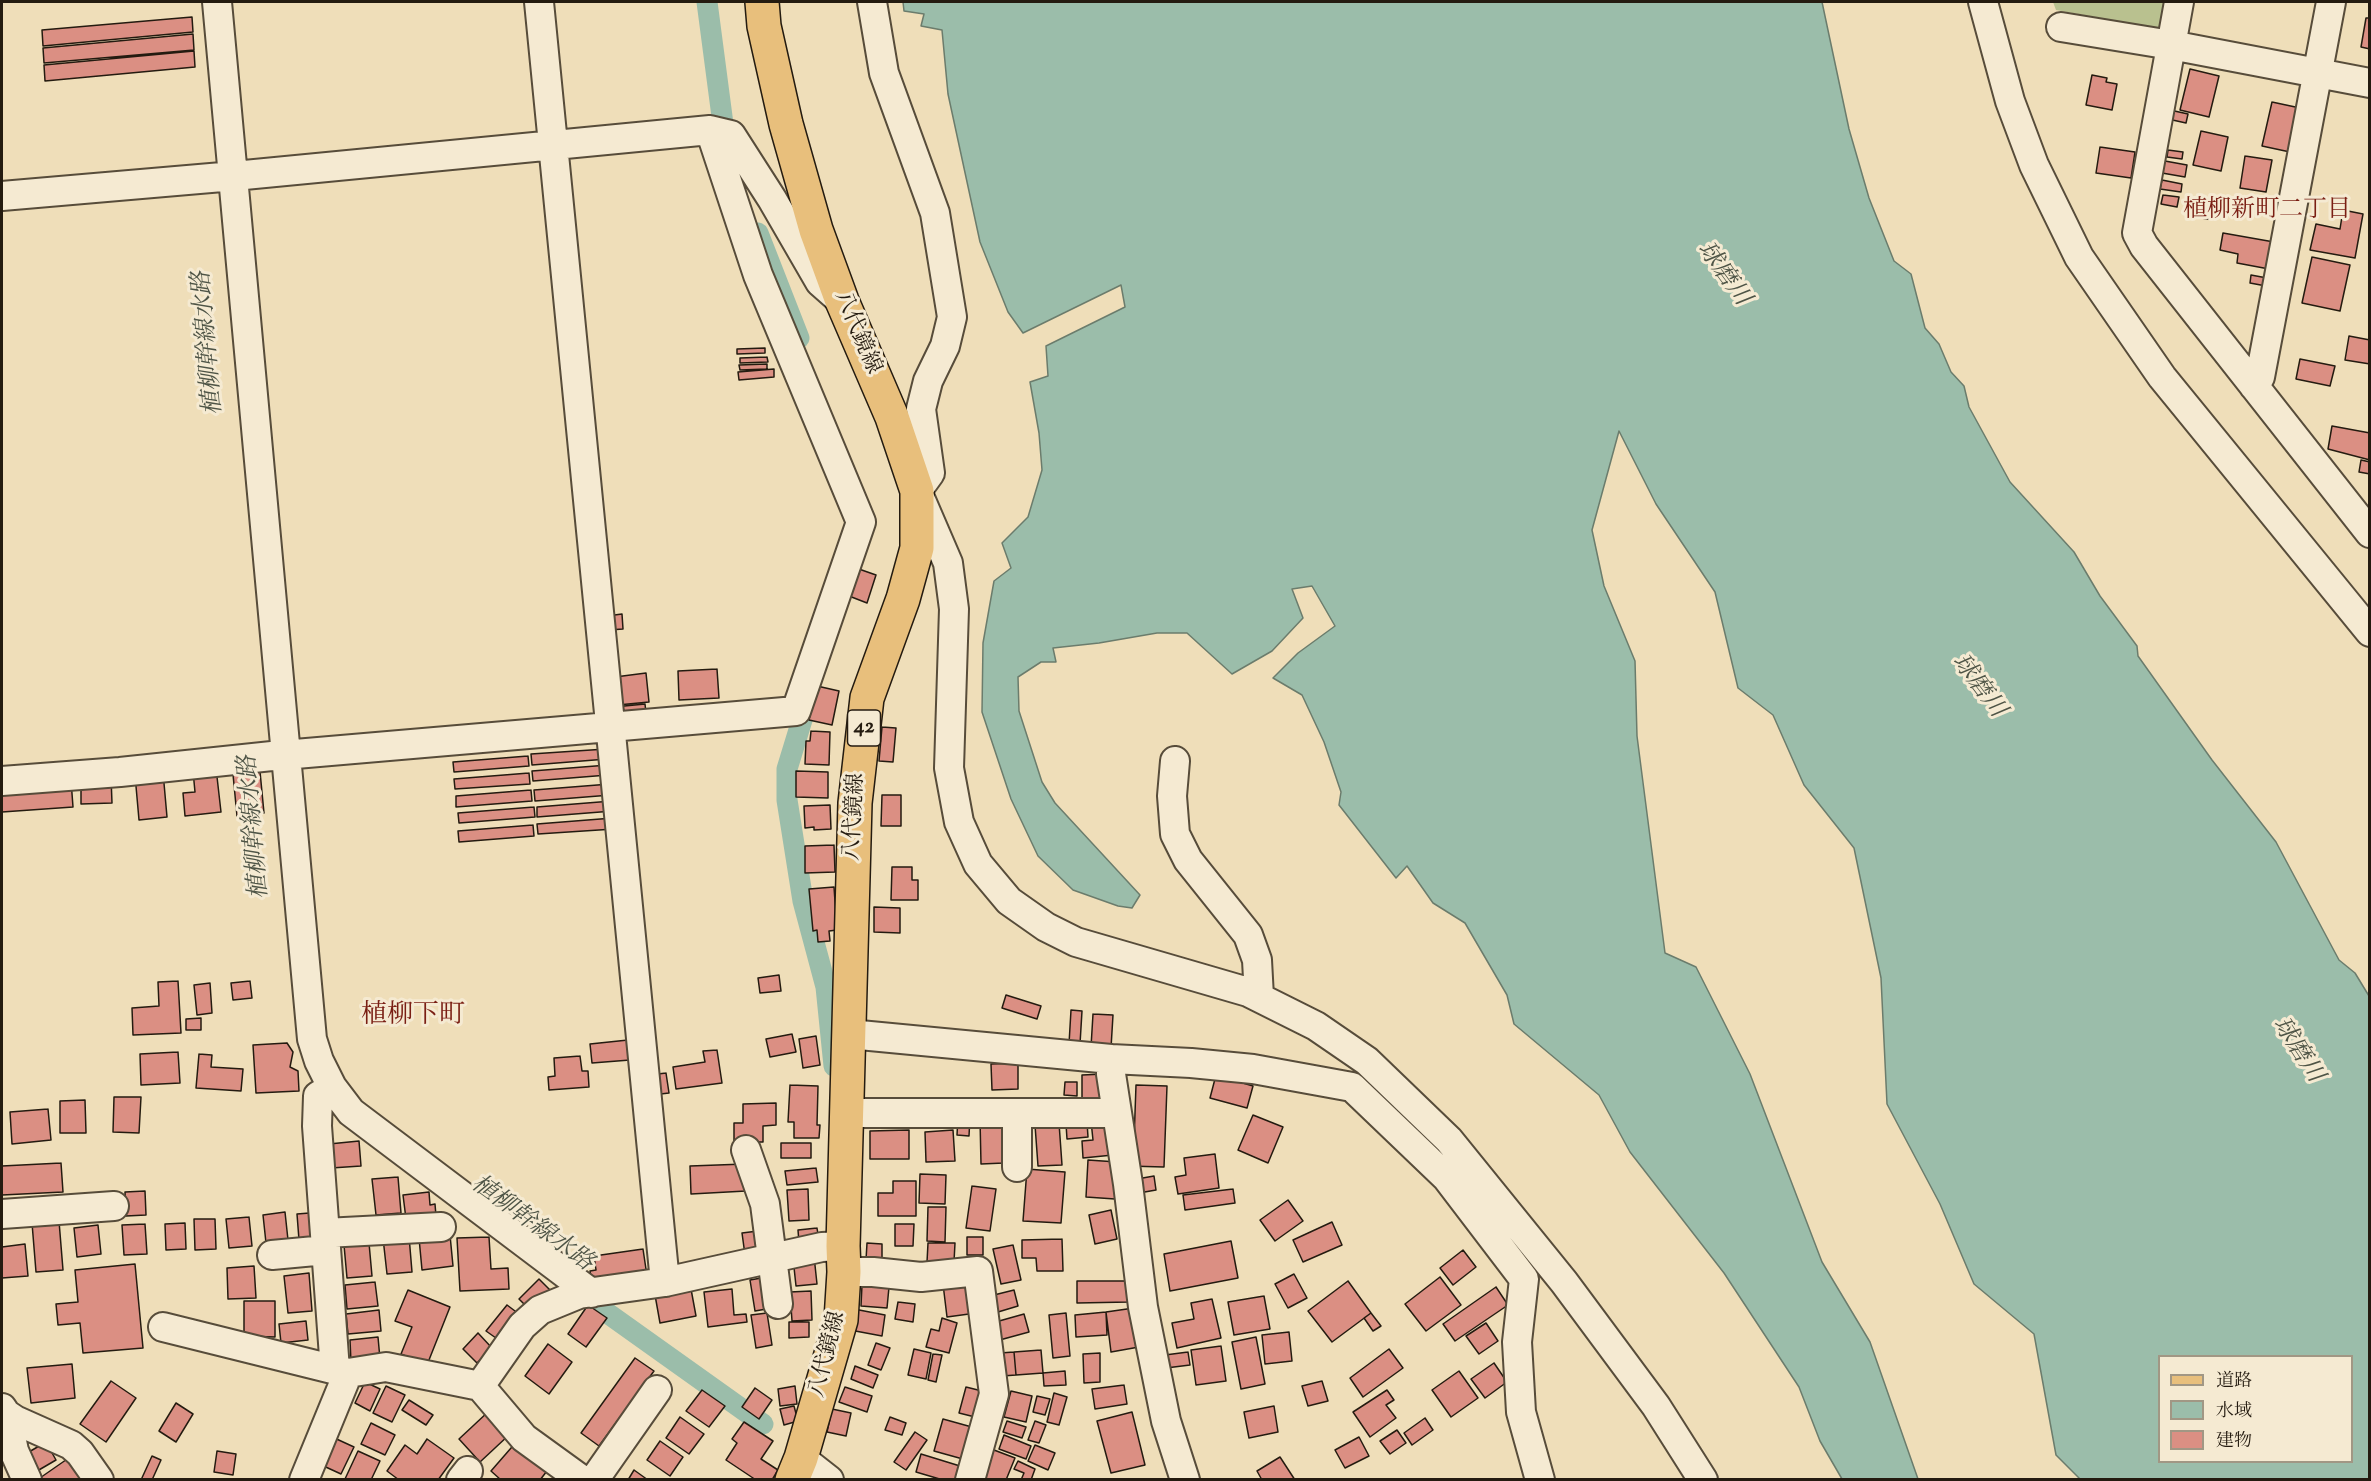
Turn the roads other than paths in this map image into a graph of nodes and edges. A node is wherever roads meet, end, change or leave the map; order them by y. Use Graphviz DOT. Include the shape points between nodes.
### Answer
graph roads {
  1 [pos="217,2"];
  2 [pos="539,2"];
  3 [pos="762,2"];
  4 [pos="872,2"];
  5 [pos="1983,2"];
  6 [pos="2180,2"];
  7 [pos="2331,2"];
  8 [pos="2061,27"];
  9 [pos="2171,45"];
  10 [pos="2318,73"];
  11 [pos="2370,83"];
  12 [pos="710,130"];
  13 [pos="552,144"];
  14 [pos="227,177"];
  15 [pos="2,196"];
  16 [pos="842,302"];
  17 [pos="2254,386"];
  18 [pos="917,491"];
  19 [pos="2370,533"];
  20 [pos="2370,632"];
  21 [pos="610,727"];
  22 [pos="280,756"];
  23 [pos="1175,761"];
  24 [pos="2,781"];
  25 [pos="1259,997"];
  26 [pos="849,1034"];
  27 [pos="1111,1059"];
  28 [pos="1352,1087"];
  29 [pos="325,1091"];
  30 [pos="846,1113"];
  31 [pos="1017,1113"];
  32 [pos="1117,1113"];
  33 [pos="1449,1140"];
  34 [pos="746,1150"];
  35 [pos="1017,1167"];
  36 [pos="114,1206"];
  37 [pos="2,1214"];
  38 [pos="441,1227"];
  39 [pos="326,1242"];
  40 [pos="272,1255"];
  41 [pos="771,1259"];
  42 [pos="844,1259"];
  43 [pos="665,1282"];
  44 [pos="591,1293"];
  45 [pos="778,1304"];
  46 [pos="164,1327"];
  47 [pos="342,1371"];
  48 [pos="480,1386"];
  49 [pos="657,1390"];
  50 [pos="8,1414"];
  51 [pos="796,1469"];
  52 [pos="27,1479"];
  53 [pos="99,1479"];
  54 [pos="304,1479"];
  55 [pos="582,1479"];
  56 [pos="594,1479"];
  57 [pos="829,1479"];
  58 [pos="970,1479"];
  59 [pos="1185,1479"];
  60 [pos="1540,1479"];
  61 [pos="1703,1479"];
  1 -- 14 [label="street"];
  2 -- 13 [label="street"];
  3 -- 16 [label="main road, 八代鏡線 / 42" via="786,124 816,230"];
  4 -- 18 [label="street" via="884,73 935,213 952,316 921,409 930,473"];
  5 -- 20 [label="street" via="2010,101 2034,165 2079,257 2162,377"];
  6 -- 9 [label="street"];
  7 -- 10 [label="street"];
  8 -- 9 [label="street"];
  9 -- 10 [label="street"];
  9 -- 17 [label="street" via="2137,233"];
  10 -- 11 [label="street"];
  10 -- 17 [label="street" via="2260,378"];
  12 -- 13 [label="street"];
  12 -- 16 [label="street" via="731,135 820,282"];
  12 -- 21 [label="street" via="758,275 861,522 796,711"];
  13 -- 14 [label="street"];
  13 -- 21 [label="street"];
  14 -- 15 [label="street"];
  14 -- 22 [label="street"];
  16 -- 18 [label="main road, 八代鏡線 / 42" via="892,417"];
  17 -- 19 [label="street"];
  18 -- 25 [label="street" via="948,563 954,609 950,768 959,822 978,864 1009,901 1076,942"];
  18 -- 26 [label="main road, 八代鏡線 / 42" via="917,548 867,698 855,803"];
  21 -- 22 [label="street"];
  21 -- 43 [label="street"];
  22 -- 24 [label="street"];
  22 -- 29 [label="street" via="312,1039"];
  23 -- 25 [label="street" via="1175,834 1188,860 1248,935 1257,960"];
  25 -- 33 [label="street" via="1316,1026 1367,1061"];
  26 -- 27 [label="street"];
  26 -- 30 [label="main road, 八代鏡線 / 42"];
  27 -- 28 [label="street" via="1242,1068"];
  27 -- 32 [label="street"];
  28 -- 33 [label="street"];
  28 -- 60 [label="street" via="1448,1178 1524,1280 1517,1342 1521,1412"];
  29 -- 39 [label="street" via="317,1126"];
  29 -- 44 [label="street"];
  30 -- 31 [label="street"];
  30 -- 42 [label="main road, 八代鏡線 / 42"];
  31 -- 32 [label="street"];
  31 -- 35 [label="street"];
  32 -- 59 [label="street" via="1143,1306 1166,1421"];
  33 -- 61 [label="street" via="1606,1339"];
  34 -- 41 [label="street" via="765,1204"];
  36 -- 37 [label="street"];
  38 -- 39 [label="street"];
  39 -- 40 [label="street"];
  39 -- 47 [label="street"];
  41 -- 42 [label="street" via="822,1247"];
  41 -- 43 [label="street"];
  41 -- 45 [label="street"];
  42 -- 51 [label="main road, 八代鏡線 / 42" via="841,1320"];
  42 -- 58 [label="street" via="873,1272 921,1276 978,1271 994,1394"];
  43 -- 44 [label="street"];
  44 -- 48 [label="street" via="540,1310 522,1326"];
  46 -- 47 [label="street"];
  47 -- 48 [label="street" via="386,1367"];
  47 -- 54 [label="street"];
  48 -- 55 [label="street" via="524,1438"];
  49 -- 56 [label="street"];
  50 -- 52 [label="street" via="14,1451"];
  50 -- 53 [label="street" via="71,1445"];
  51 -- 57 [label="street"];
}
